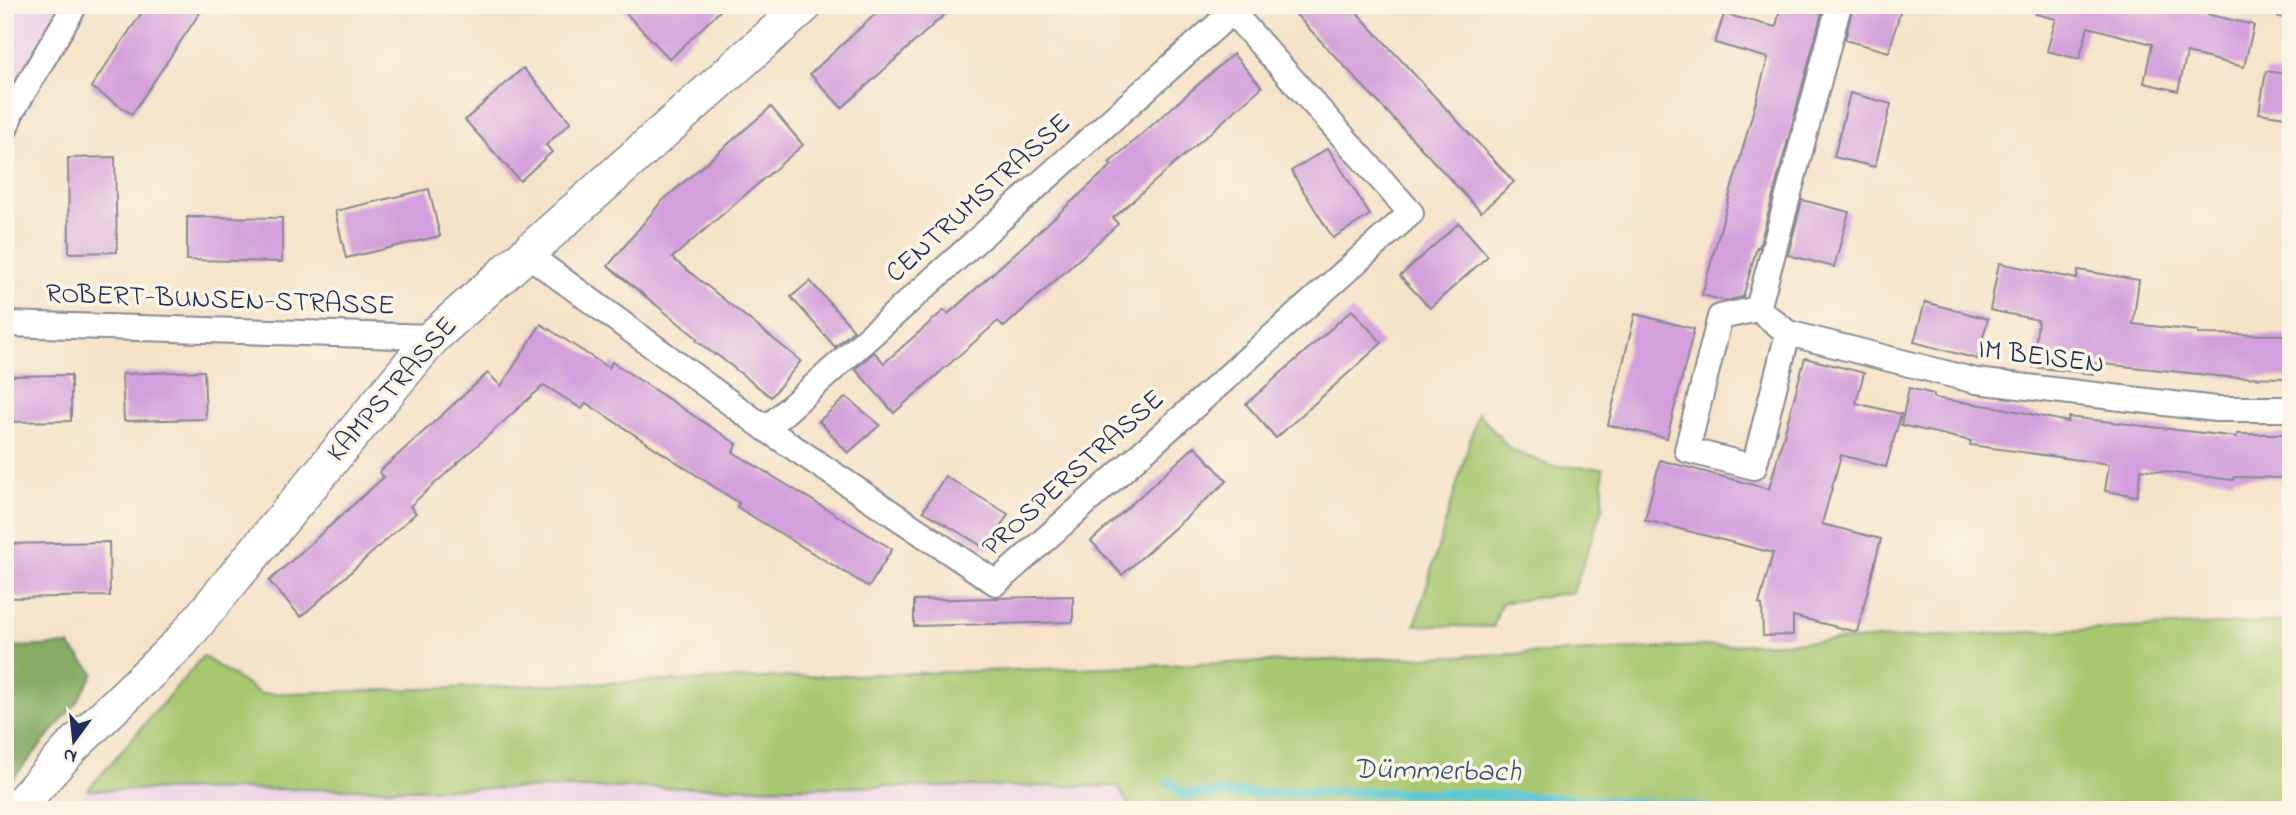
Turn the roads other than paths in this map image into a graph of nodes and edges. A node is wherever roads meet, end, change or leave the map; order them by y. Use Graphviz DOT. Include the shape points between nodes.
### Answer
graph roads {
  1 [pos="75,5"];
  2 [pos="805,5"];
  3 [pos="1839,5"];
  4 [pos="2285,5"];
  5 [pos="2291,7"];
  6 [pos="1229,9"];
  7 [pos="5,129"];
  8 [pos="527,254"];
  9 [pos="1758,309"];
  10 [pos="5,324"];
  11 [pos="1788,333"];
  12 [pos="433,337"];
  13 [pos="2291,409"];
  14 [pos="766,429"];
  15 [pos="15,810"];
  1 -- 7 [label="street"];
  2 -- 8 [label="street, KAMPSTRASSE"];
  3 -- 9 [label="street"];
  4 -- 5 [label="street"];
  6 -- 14 [label="street, CENTRUMSTRASSE"];
  6 -- 14 [label="street, PROSPERSTRASSE" via="1411,214 996,583"];
  8 -- 12 [label="street, KAMPSTRASSE"];
  8 -- 14 [label="street, PROSPERSTRASSE"];
  9 -- 11 [label="street, IM BEISEN"];
  9 -- 11 [label="street" via="1720,317 1687,450 1754,467"];
  10 -- 12 [label="street, ROBERT-BUNSEN-STRASSE"];
  11 -- 13 [label="street, IM BEISEN" via="1976,381 2217,409"];
  12 -- 15 [label="street, KAMPSTRASSE" via="181,642 71,748"];
}
